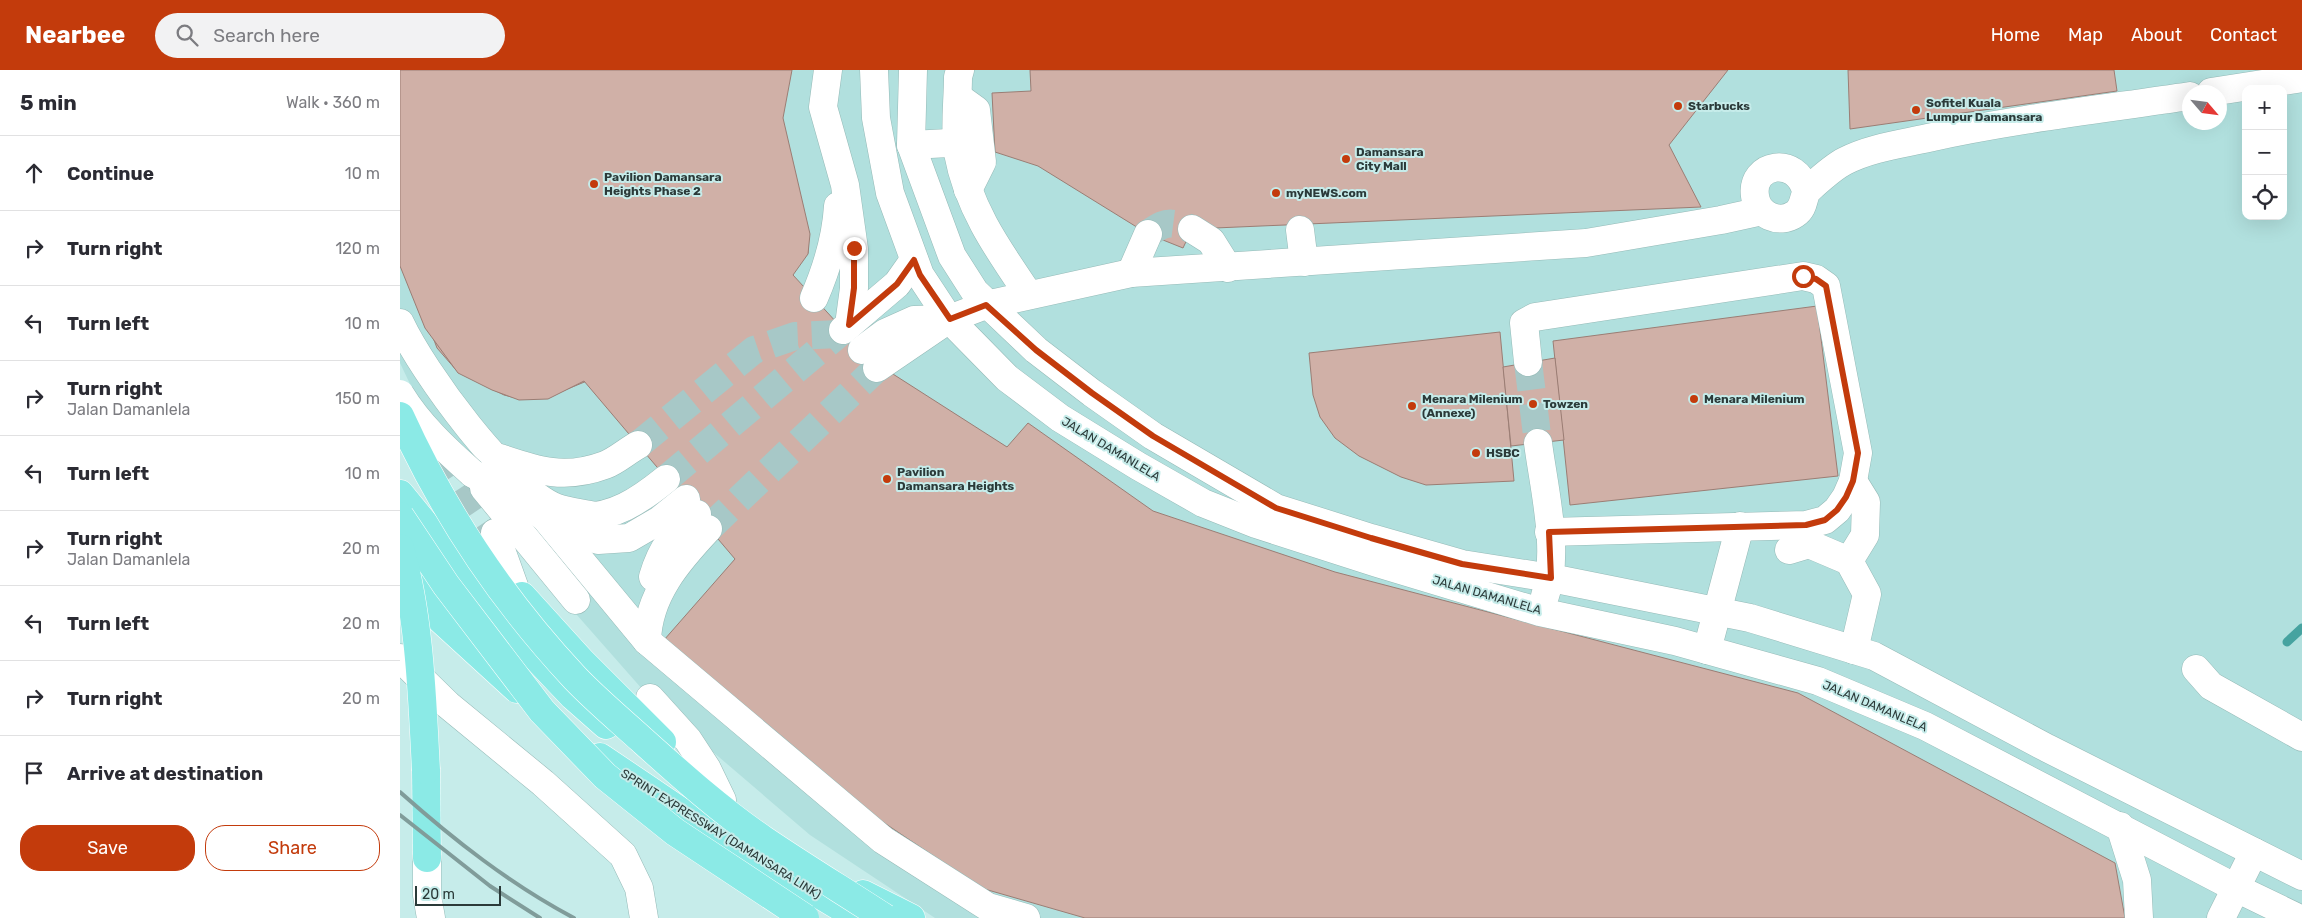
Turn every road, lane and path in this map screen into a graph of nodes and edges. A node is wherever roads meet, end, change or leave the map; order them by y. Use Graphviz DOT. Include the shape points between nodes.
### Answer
graph roads {
  1 [pos="828,70"];
  2 [pos="874,70"];
  3 [pos="913,70"];
  4 [pos="2302,78"];
  5 [pos="959,83"];
  6 [pos="2227,89"];
  7 [pos="2182,97"];
  8 [pos="949,143"];
  9 [pos="911,145"];
  10 [pos="841,168"];
  11 [pos="1806,190"];
  12 [pos="1762,211"];
  13 [pos="1192,229"];
  14 [pos="1300,230"];
  15 [pos="1148,234"];
  16 [pos="914,260"];
  17 [pos="1304,262"];
  18 [pos="1228,268"];
  19 [pos="1131,273"];
  20 [pos="1029,295"];
  21 [pos="814,298"];
  22 [pos="986,305"];
  23 [pos="950,319"];
  24 [pos="400,323"];
  25 [pos="869,359"];
  26 [pos="1528,362"];
  27 [pos="400,394"];
  28 [pos="400,416"];
  29 [pos="400,436"];
  30 [pos="1538,443"];
  31 [pos="638,445"];
  32 [pos="494,456"];
  33 [pos="472,473"];
  34 [pos="666,479"];
  35 [pos="1853,481"];
  36 [pos="400,494"];
  37 [pos="539,513"];
  38 [pos="400,516"];
  39 [pos="595,516"];
  40 [pos="1740,526"];
  41 [pos="1549,532"];
  42 [pos="495,533"];
  43 [pos="400,548"];
  44 [pos="1789,550"];
  45 [pos="1849,561"];
  46 [pos="400,568"];
  47 [pos="1551,578"];
  48 [pos="514,586"];
  49 [pos="576,600"];
  50 [pos="1718,611"];
  51 [pos="1540,612"];
  52 [pos="648,633"];
  53 [pos="1707,650"];
  54 [pos="1854,650"];
  55 [pos="400,658"];
  56 [pos="2196,669"];
  57 [pos="650,698"];
  58 [pos="2302,737"];
  59 [pos="722,800"];
  60 [pos="2120,826"];
  61 [pos="2254,852"];
  62 [pos="427,858"];
  63 [pos="2302,876"];
  64 [pos="2236,888"];
  65 [pos="2138,891"];
  66 [pos="431,918"];
  67 [pos="644,918"];
  68 [pos="805,918"];
  69 [pos="858,918"];
  70 [pos="885,918"];
  71 [pos="911,918"];
  72 [pos="1026,918"];
  73 [pos="2139,918"];
  74 [pos="2161,918"];
  75 [pos="2221,918"];
  76 [pos="2298,918"];
  1 -- 10 [label="street" via="823,107"];
  2 -- 16 [label="street, JALAN DAMANLELA" via="876,118 890,193"];
  3 -- 9 [label="street, JALAN DAMANLELA"];
  4 -- 6 [label="street"];
  5 -- 20 [label="street" via="958,152 968,190 988,233"];
  7 -- 11 [label="street" via="1959,131 1877,149 1844,162"];
  8 -- 9 [label="street"];
  9 -- 22 [label="street, JALAN DAMANLELA" via="952,256"];
  10 -- 16 [label="street" via="854,248 854,288 846,327 897,284"];
  10 -- 21 [label="street" via="837,232"];
  11 -- 12 [label="street" via="1802,208 1787,218 1778,219"];
  11 -- 12 [label="street" via="1804,182 1793,170 1770,168 1755,186 1754,195"];
  12 -- 17 [label="street" via="1586,243"];
  13 -- 18 [label="street" via="1211,241"];
  14 -- 17 [label="street"];
  15 -- 19 [label="street"];
  16 -- 23 [label="street, JALAN DAMANLELA" via="920,275"];
  17 -- 18 [label="street"];
  18 -- 19 [label="street"];
  19 -- 20 [label="street"];
  20 -- 22 [label="street"];
  22 -- 23 [label="street"];
  22 -- 47 [label="street, JALAN DAMANLELA" via="1036,350 1153,436 1276,508 1462,564"];
  23 -- 25 [label="street"];
  23 -- 51 [label="street, JALAN DAMANLELA" via="1007,378 1060,418 1203,503 1256,524"];
  24 -- 32 [label="street" via="452,404"];
  26 -- 35 [label="street" via="1524,323 1535,317 1803,276 1816,279 1826,286 1858,453"];
  27 -- 33 [label="street, bridge" via="440,444"];
  28 -- 70 [label="highway, bridge" via="449,512 482,563 511,603 576,679 693,786 763,840"];
  29 -- 48 [label="highway"];
  30 -- 41 [label="street"];
  31 -- 32 [label="street" via="606,464 571,474 536,470"];
  32 -- 37 [label="street"];
  32 -- 39 [label="street" via="530,492 557,508"];
  33 -- 37 [label="street"];
  33 -- 49 [label="street"];
  34 -- 39 [label="street" via="639,501"];
  35 -- 40 [label="street" via="1837,510 1825,520 1806,525"];
  35 -- 45 [label="street" via="1866,502 1865,535"];
  36 -- 59 [label="highway" via="519,639 573,696 634,746"];
  37 -- 39 [label="street" via="562,517"];
  37 -- 52 [label="street"];
  37 -- 52 [label="street" via="567,530 598,540 629,538 660,520 697,514 685,554 654,602"];
  38 -- 68 [label="highway, SPRINT EXPRESSWAY (DAMANSARA LINK), bridge" via="446,585 542,711 605,776 675,832"];
  40 -- 41 [label="street"];
  40 -- 50 [label="street"];
  41 -- 47 [label="street"];
  42 -- 48 [label="street"];
  43 -- 62 [label="highway, bridge" via="418,644 426,770"];
  44 -- 45 [label="street" via="1810,544"];
  45 -- 54 [label="street" via="1867,594"];
  46 -- 69 [label="highway, SPRINT EXPRESSWAY (DAMANSARA LINK)" via="436,615 494,669 613,767"];
  47 -- 50 [label="street, JALAN DAMANLELA"];
  47 -- 51 [label="street"];
  48 -- 59 [label="highway" via="580,661"];
  50 -- 53 [label="street"];
  50 -- 54 [label="street, JALAN DAMANLELA"];
  51 -- 53 [label="street, JALAN DAMANLELA"];
  52 -- 72 [label="street" via="883,840 988,907"];
  53 -- 60 [label="street, JALAN DAMANLELA" via="1818,681 1926,726"];
  54 -- 61 [label="street, JALAN DAMANLELA" via="1874,656"];
  55 -- 67 [label="street" via="448,705 543,783 623,855 639,888"];
  56 -- 58 [label="street" via="2211,686"];
  57 -- 59 [label="street" via="688,740"];
  59 -- 71 [label="highway" via="861,893"];
  60 -- 64 [label="street, JALAN DAMANLELA"];
  60 -- 65 [label="street"];
  61 -- 63 [label="street, JALAN DAMANLELA"];
  61 -- 64 [label="street"];
  62 -- 66 [label="street"];
  64 -- 75 [label="street"];
  64 -- 76 [label="street, JALAN DAMANLELA"];
  65 -- 73 [label="street"];
  65 -- 74 [label="street"];
}
